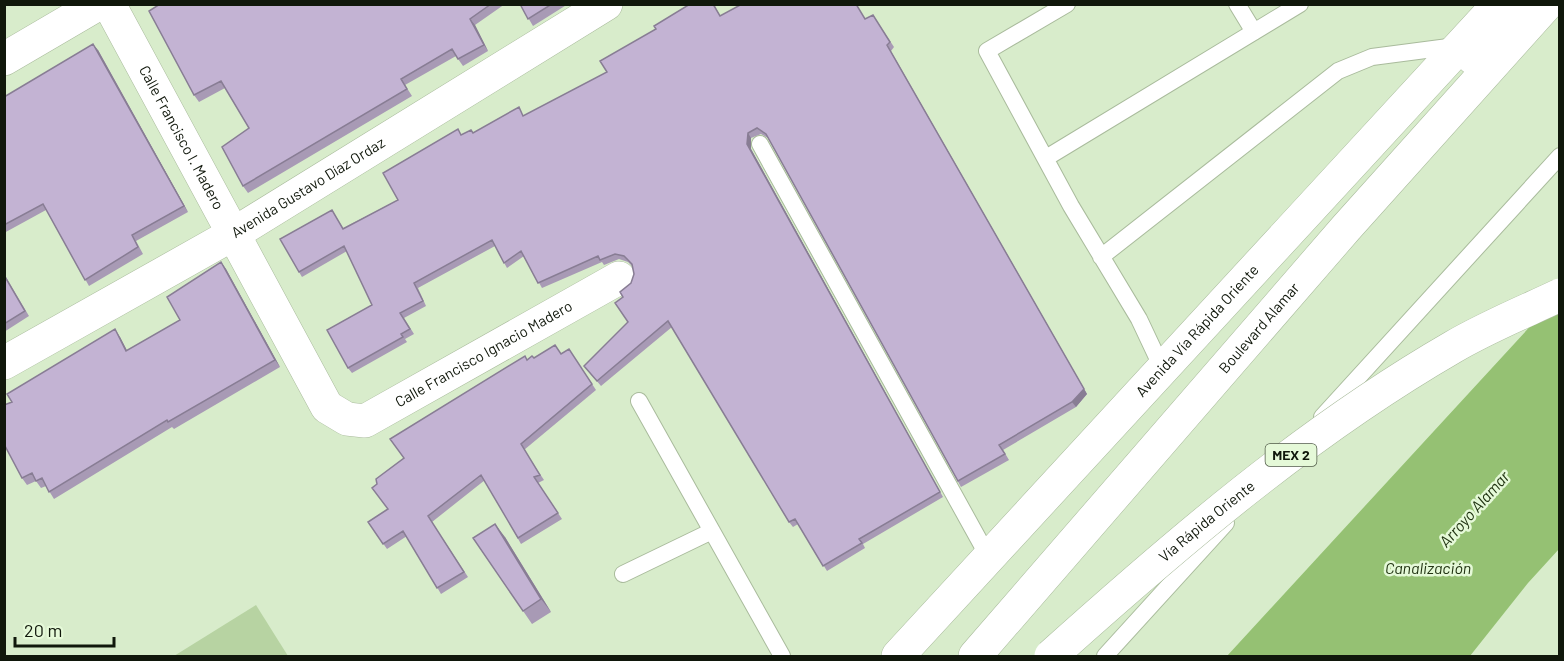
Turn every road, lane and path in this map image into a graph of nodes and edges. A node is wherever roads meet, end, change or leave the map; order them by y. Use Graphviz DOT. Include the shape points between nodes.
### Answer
graph roads {
  1 [pos="98,4"];
  2 [pos="109,4"];
  3 [pos="606,4"];
  4 [pos="1067,4"];
  5 [pos="1237,4"];
  6 [pos="1300,4"];
  7 [pos="1498,4"];
  8 [pos="1513,4"];
  9 [pos="1547,4"];
  10 [pos="1254,32"];
  11 [pos="1461,46"];
  12 [pos="4,59"];
  13 [pos="760,144"];
  14 [pos="1560,156"];
  15 [pos="1046,158"];
  16 [pos="1346,228"];
  17 [pos="235,233"];
  18 [pos="1101,257"];
  19 [pos="619,278"];
  20 [pos="1560,295"];
  21 [pos="4,363"];
  22 [pos="1163,370"];
  23 [pos="639,401"];
  24 [pos="347,419"];
  25 [pos="712,531"];
  26 [pos="989,558"];
  27 [pos="623,574"];
  28 [pos="782,657"];
  29 [pos="898,657"];
  30 [pos="975,657"];
  31 [pos="1051,657"];
  32 [pos="1104,657"];
  1 -- 12 [label="main road"];
  2 -- 17 [label="main road, Calle Francisco I. Madero"];
  3 -- 17 [label="main road, Avenida Gustavo Díaz Ordaz"];
  4 -- 15 [label="lane" via="987,51"];
  5 -- 10 [label="lane"];
  6 -- 10 [label="lane"];
  7 -- 11 [label="main road, Avenida Vía Rápida Oriente"];
  8 -- 16 [label="main road"];
  9 -- 16 [label="main road, Boulevard Alamar"];
  10 -- 15 [label="lane"];
  11 -- 18 [label="lane" via="1372,57 1338,70"];
  11 -- 22 [label="main road, Avenida Vía Rápida Oriente"];
  13 -- 26 [label="lane"];
  14 -- 32 [label="lane"];
  15 -- 18 [label="lane"];
  16 -- 30 [label="main road, Boulevard Alamar"];
  17 -- 21 [label="main road, Avenida Gustavo Díaz Ordaz"];
  17 -- 24 [label="main road, Calle Francisco I. Madero" via="327,407"];
  18 -- 22 [label="lane"];
  19 -- 24 [label="main road, Calle Francisco Ignacio Madero" via="365,422"];
  20 -- 31 [label="main road, Vía Rápida Oriente / MEX 2, bridge" via="1454,346 1311,439 1174,546"];
  22 -- 26 [label="main road, Avenida Vía Rápida Oriente"];
  23 -- 25 [label="lane"];
  25 -- 27 [label="lane"];
  25 -- 28 [label="lane"];
  26 -- 29 [label="main road, Avenida Vía Rápida Oriente"];
}
